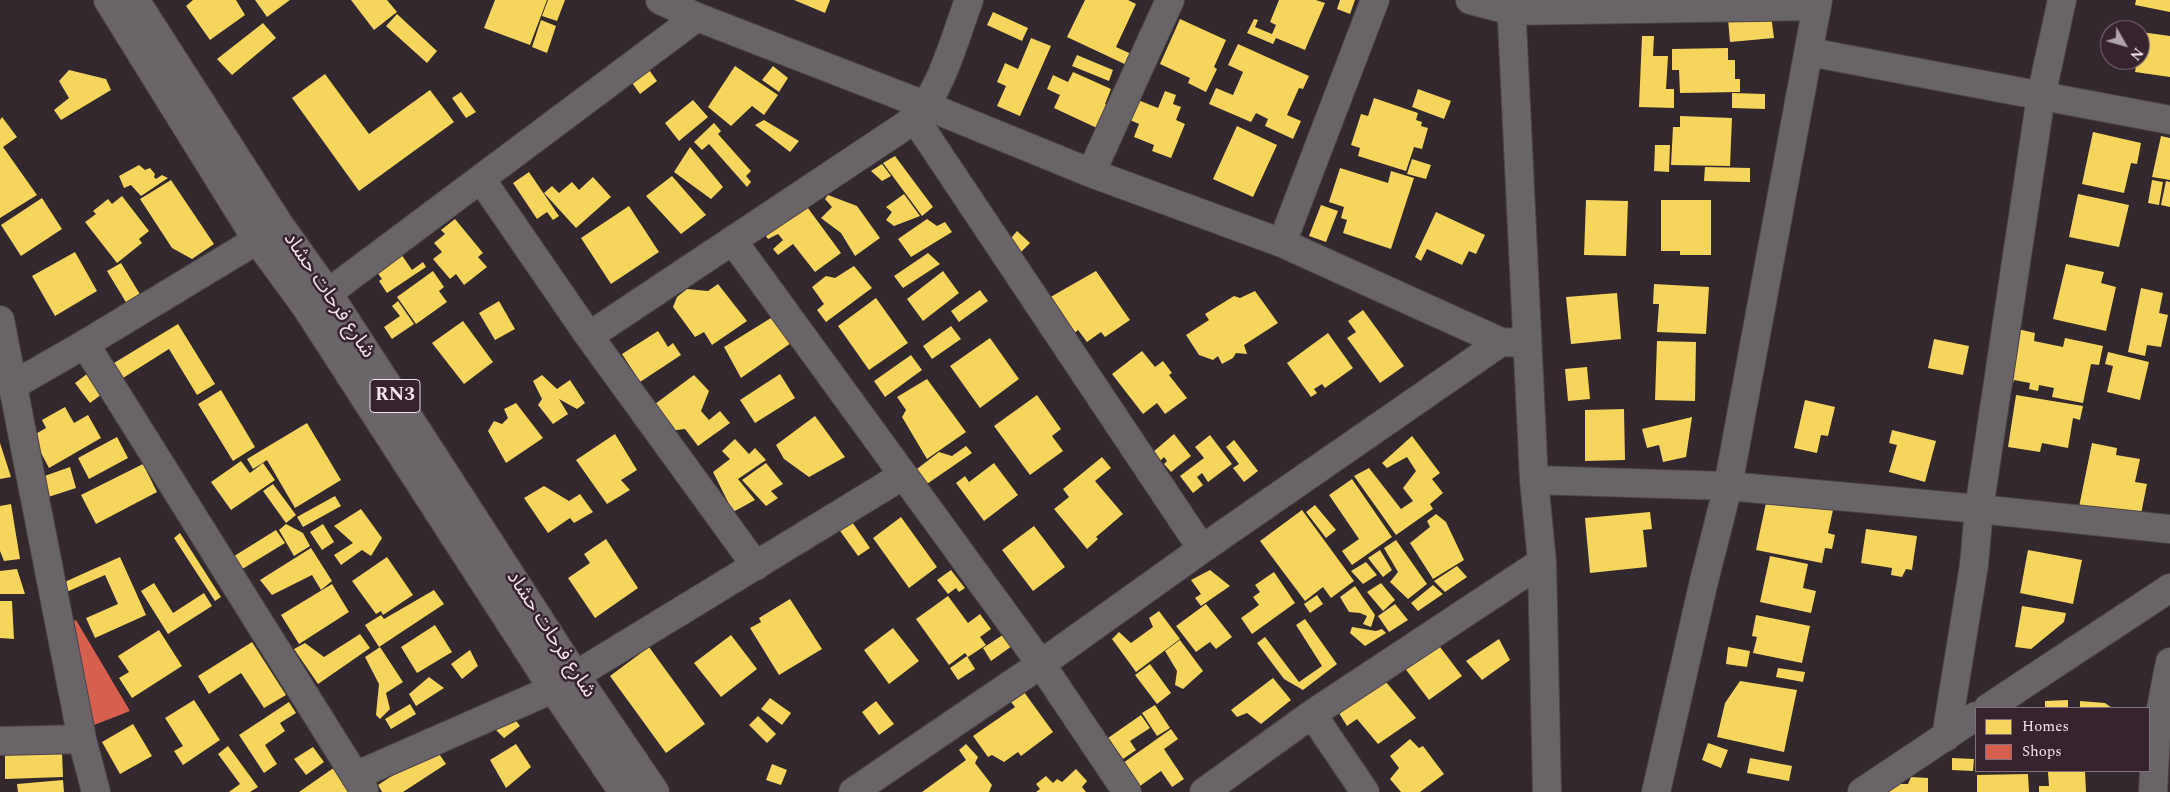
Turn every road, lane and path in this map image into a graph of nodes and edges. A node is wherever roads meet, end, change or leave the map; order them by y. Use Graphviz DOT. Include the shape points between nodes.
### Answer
graph roads {
  1 [pos="660,0"];
  2 [pos="969,0"];
  3 [pos="1170,0"];
  4 [pos="1375,0"];
  5 [pos="1470,0"];
  6 [pos="2062,0"];
  7 [pos="1817,3"];
  8 [pos="124,4"];
  9 [pos="1511,6"];
  10 [pos="697,17"];
  11 [pos="1809,52"];
  12 [pos="2041,96"];
  13 [pos="921,112"];
  14 [pos="2170,120"];
  15 [pos="1090,173"];
  16 [pos="481,179"];
  17 [pos="279,224"];
  18 [pos="257,240"];
  19 [pos="733,241"];
  20 [pos="1282,243"];
  21 [pos="317,300"];
  22 [pos="0,320"];
  23 [pos="590,336"];
  24 [pos="1514,343"];
  25 [pos="85,344"];
  26 [pos="12,386"];
  27 [pos="902,476"];
  28 [pos="1534,480"];
  29 [pos="1728,486"];
  30 [pos="1979,509"];
  31 [pos="2170,529"];
  32 [pos="1202,549"];
  33 [pos="1542,562"];
  34 [pos="756,566"];
  35 [pos="2170,588"];
  36 [pos="2170,662"];
  37 [pos="1041,664"];
  38 [pos="576,676"];
  39 [pos="553,689"];
  40 [pos="1990,707"];
  41 [pos="1312,714"];
  42 [pos="1975,717"];
  43 [pos="2163,734"];
  44 [pos="1946,737"];
  45 [pos="82,739"];
  46 [pos="0,741"];
  47 [pos="888,783"];
  48 [pos="360,784"];
  49 [pos="96,792"];
  50 [pos="623,792"];
  51 [pos="654,792"];
  52 [pos="854,792"];
  53 [pos="1127,792"];
  54 [pos="1204,792"];
  55 [pos="1365,792"];
  56 [pos="1547,792"];
  57 [pos="1656,792"];
  58 [pos="1862,792"];
  59 [pos="2153,792"];
  1 -- 10 [label="street"];
  2 -- 13 [label="street" via="936,88"];
  3 -- 15 [label="street"];
  4 -- 20 [label="street"];
  5 -- 9 [label="street"];
  6 -- 12 [label="street"];
  7 -- 9 [label="street"];
  7 -- 11 [label="street"];
  8 -- 17 [label="main road, شارع فرحات حشاد / RN3"];
  8 -- 18 [label="main road, شارع فرحات حشاد / RN3"];
  9 -- 24 [label="street"];
  10 -- 13 [label="street"];
  10 -- 16 [label="street"];
  11 -- 12 [label="street"];
  11 -- 29 [label="street"];
  12 -- 14 [label="street"];
  12 -- 30 [label="street"];
  13 -- 15 [label="street"];
  13 -- 19 [label="street"];
  13 -- 32 [label="street"];
  15 -- 20 [label="street"];
  16 -- 21 [label="street"];
  16 -- 23 [label="street"];
  17 -- 18 [label="street"];
  17 -- 21 [label="main road, شارع فرحات حشاد / RN3"];
  18 -- 21 [label="main road, شارع فرحات حشاد / RN3"];
  18 -- 25 [label="street"];
  19 -- 23 [label="street"];
  19 -- 27 [label="street"];
  20 -- 24 [label="street"];
  21 -- 38 [label="main road, شارع فرحات حشاد / RN3"];
  21 -- 39 [label="main road, شارع فرحات حشاد / RN3"];
  22 -- 26 [label="street"];
  23 -- 34 [label="street"];
  24 -- 28 [label="street"];
  24 -- 32 [label="street"];
  25 -- 26 [label="street"];
  25 -- 48 [label="street"];
  26 -- 45 [label="street"];
  27 -- 34 [label="street"];
  27 -- 37 [label="street"];
  28 -- 29 [label="street"];
  28 -- 33 [label="street"];
  29 -- 30 [label="street"];
  29 -- 57 [label="street"];
  30 -- 31 [label="street"];
  30 -- 44 [label="street" via="1974,565"];
  32 -- 37 [label="street"];
  33 -- 41 [label="street"];
  33 -- 56 [label="street"];
  34 -- 38 [label="street"];
  35 -- 40 [label="street"];
  36 -- 43 [label="street"];
  37 -- 47 [label="street"];
  37 -- 53 [label="street"];
  38 -- 39 [label="street"];
  38 -- 51 [label="main road, شارع فرحات حشاد / RN3"];
  39 -- 48 [label="street"];
  39 -- 50 [label="main road, شارع فرحات حشاد / RN3"];
  41 -- 54 [label="street"];
  41 -- 55 [label="street"];
  42 -- 44 [label="street"];
  43 -- 59 [label="street"];
  44 -- 58 [label="street"];
  45 -- 46 [label="street"];
  45 -- 49 [label="street"];
  47 -- 52 [label="street"];
}
